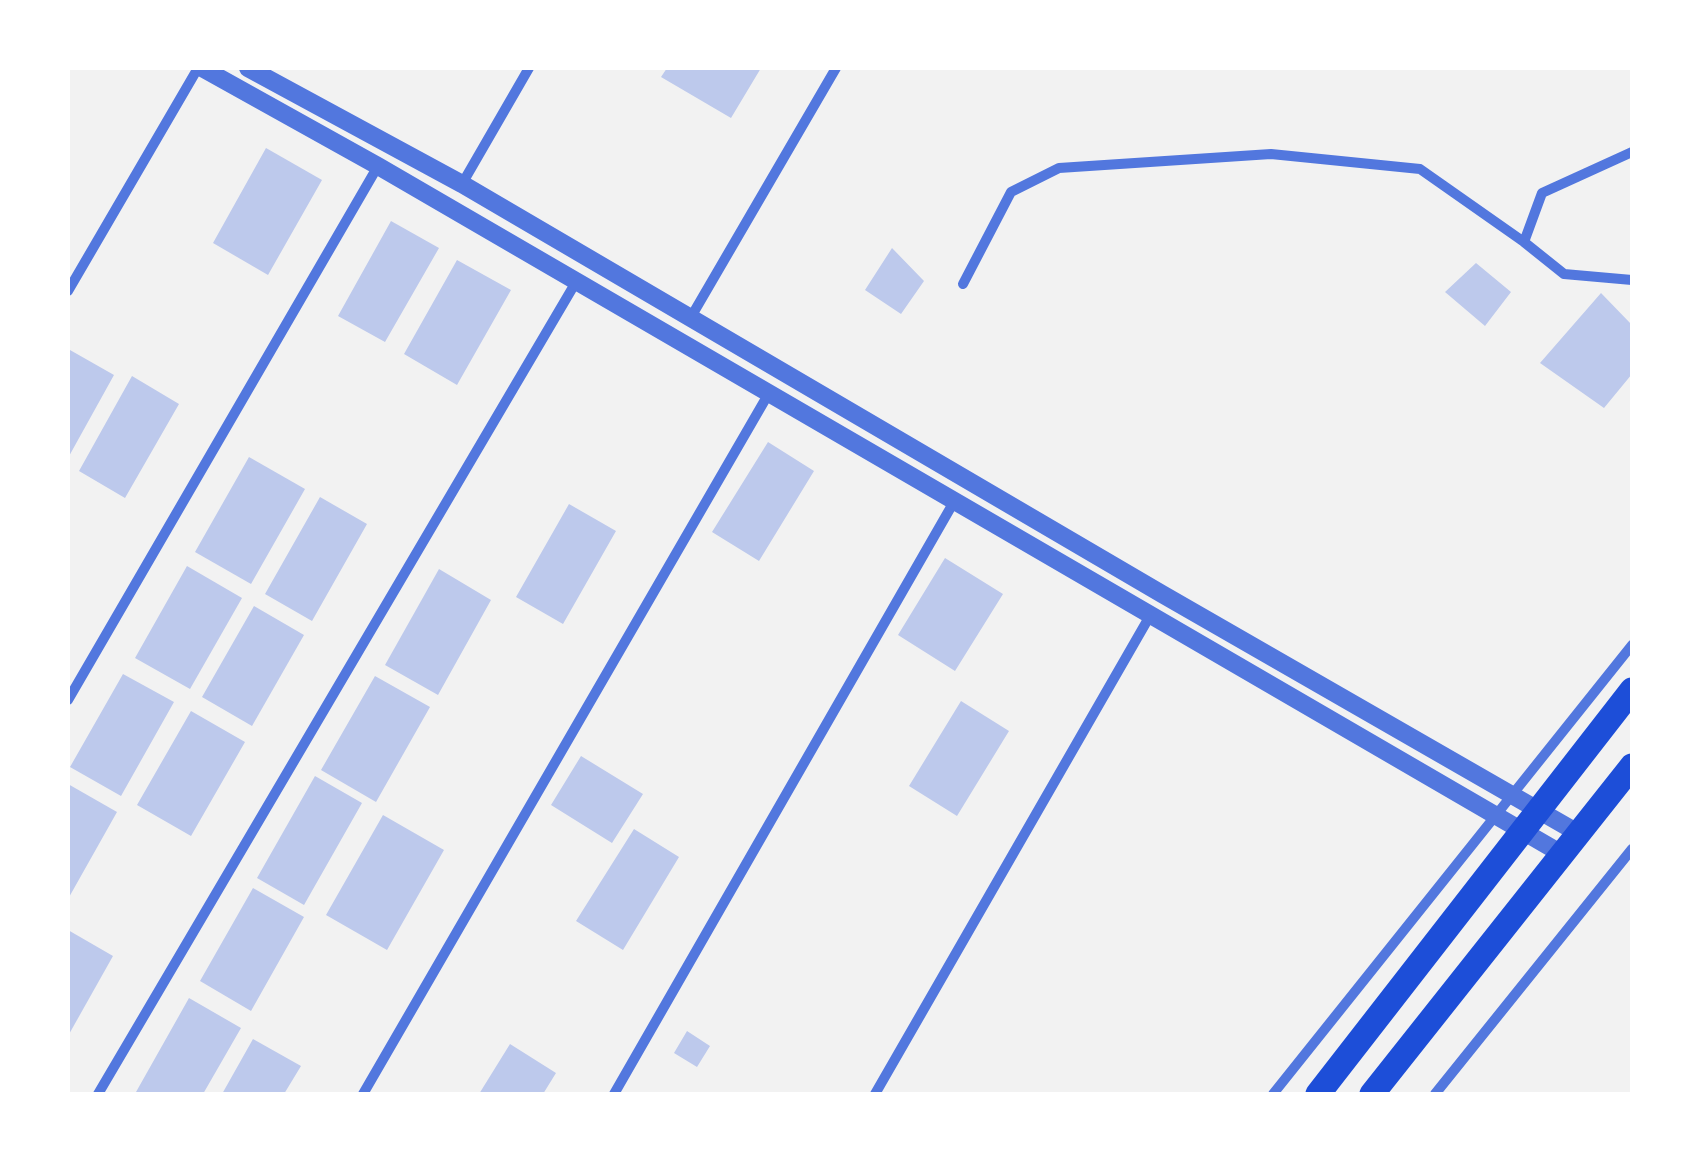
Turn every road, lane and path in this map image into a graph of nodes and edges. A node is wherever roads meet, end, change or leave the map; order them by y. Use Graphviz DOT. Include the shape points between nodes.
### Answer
graph roads {
  1 [pos="200,68"];
  2 [pos="248,68"];
  3 [pos="529,68"];
  4 [pos="836,68"];
  5 [pos="1632,152"];
  6 [pos="378,166"];
  7 [pos="462,184"];
  8 [pos="1524,242"];
  9 [pos="1632,280"];
  10 [pos="576,282"];
  11 [pos="963,284"];
  12 [pos="68,290"];
  13 [pos="690,317"];
  14 [pos="769,393"];
  15 [pos="954,500"];
  16 [pos="1151,614"];
  17 [pos="1632,644"];
  18 [pos="1632,690"];
  19 [pos="68,700"];
  20 [pos="1632,766"];
  21 [pos="1512,794"];
  22 [pos="1537,809"];
  23 [pos="1497,816"];
  24 [pos="1521,830"];
  25 [pos="1578,833"];
  26 [pos="1632,849"];
  27 [pos="1562,854"];
  28 [pos="98,1094"];
  29 [pos="362,1094"];
  30 [pos="614,1094"];
  31 [pos="875,1094"];
  32 [pos="1273,1094"];
  33 [pos="1318,1094"];
  34 [pos="1372,1094"];
  35 [pos="1435,1094"];
  1 -- 6 [label="street"];
  1 -- 12 [label="street"];
  2 -- 7 [label="street"];
  3 -- 7 [label="street"];
  4 -- 13 [label="street"];
  5 -- 8 [label="street" via="1542,194"];
  6 -- 10 [label="street"];
  6 -- 19 [label="street"];
  7 -- 13 [label="street"];
  8 -- 9 [label="street" via="1564,274"];
  8 -- 11 [label="street" via="1420,168 1272,154 1059,168 1011,192"];
  10 -- 14 [label="street"];
  10 -- 28 [label="street"];
  13 -- 21 [label="street"];
  14 -- 15 [label="street"];
  14 -- 29 [label="street"];
  15 -- 16 [label="street"];
  15 -- 30 [label="street"];
  16 -- 23 [label="street"];
  16 -- 31 [label="street"];
  17 -- 21 [label="street"];
  18 -- 22 [label="main road"];
  20 -- 25 [label="main road"];
  21 -- 22 [label="street"];
  21 -- 23 [label="street"];
  22 -- 24 [label="main road"];
  22 -- 25 [label="street"];
  23 -- 24 [label="street"];
  23 -- 32 [label="street"];
  24 -- 27 [label="street"];
  24 -- 33 [label="main road"];
  25 -- 27 [label="main road"];
  26 -- 35 [label="street"];
  27 -- 34 [label="main road"];
}
